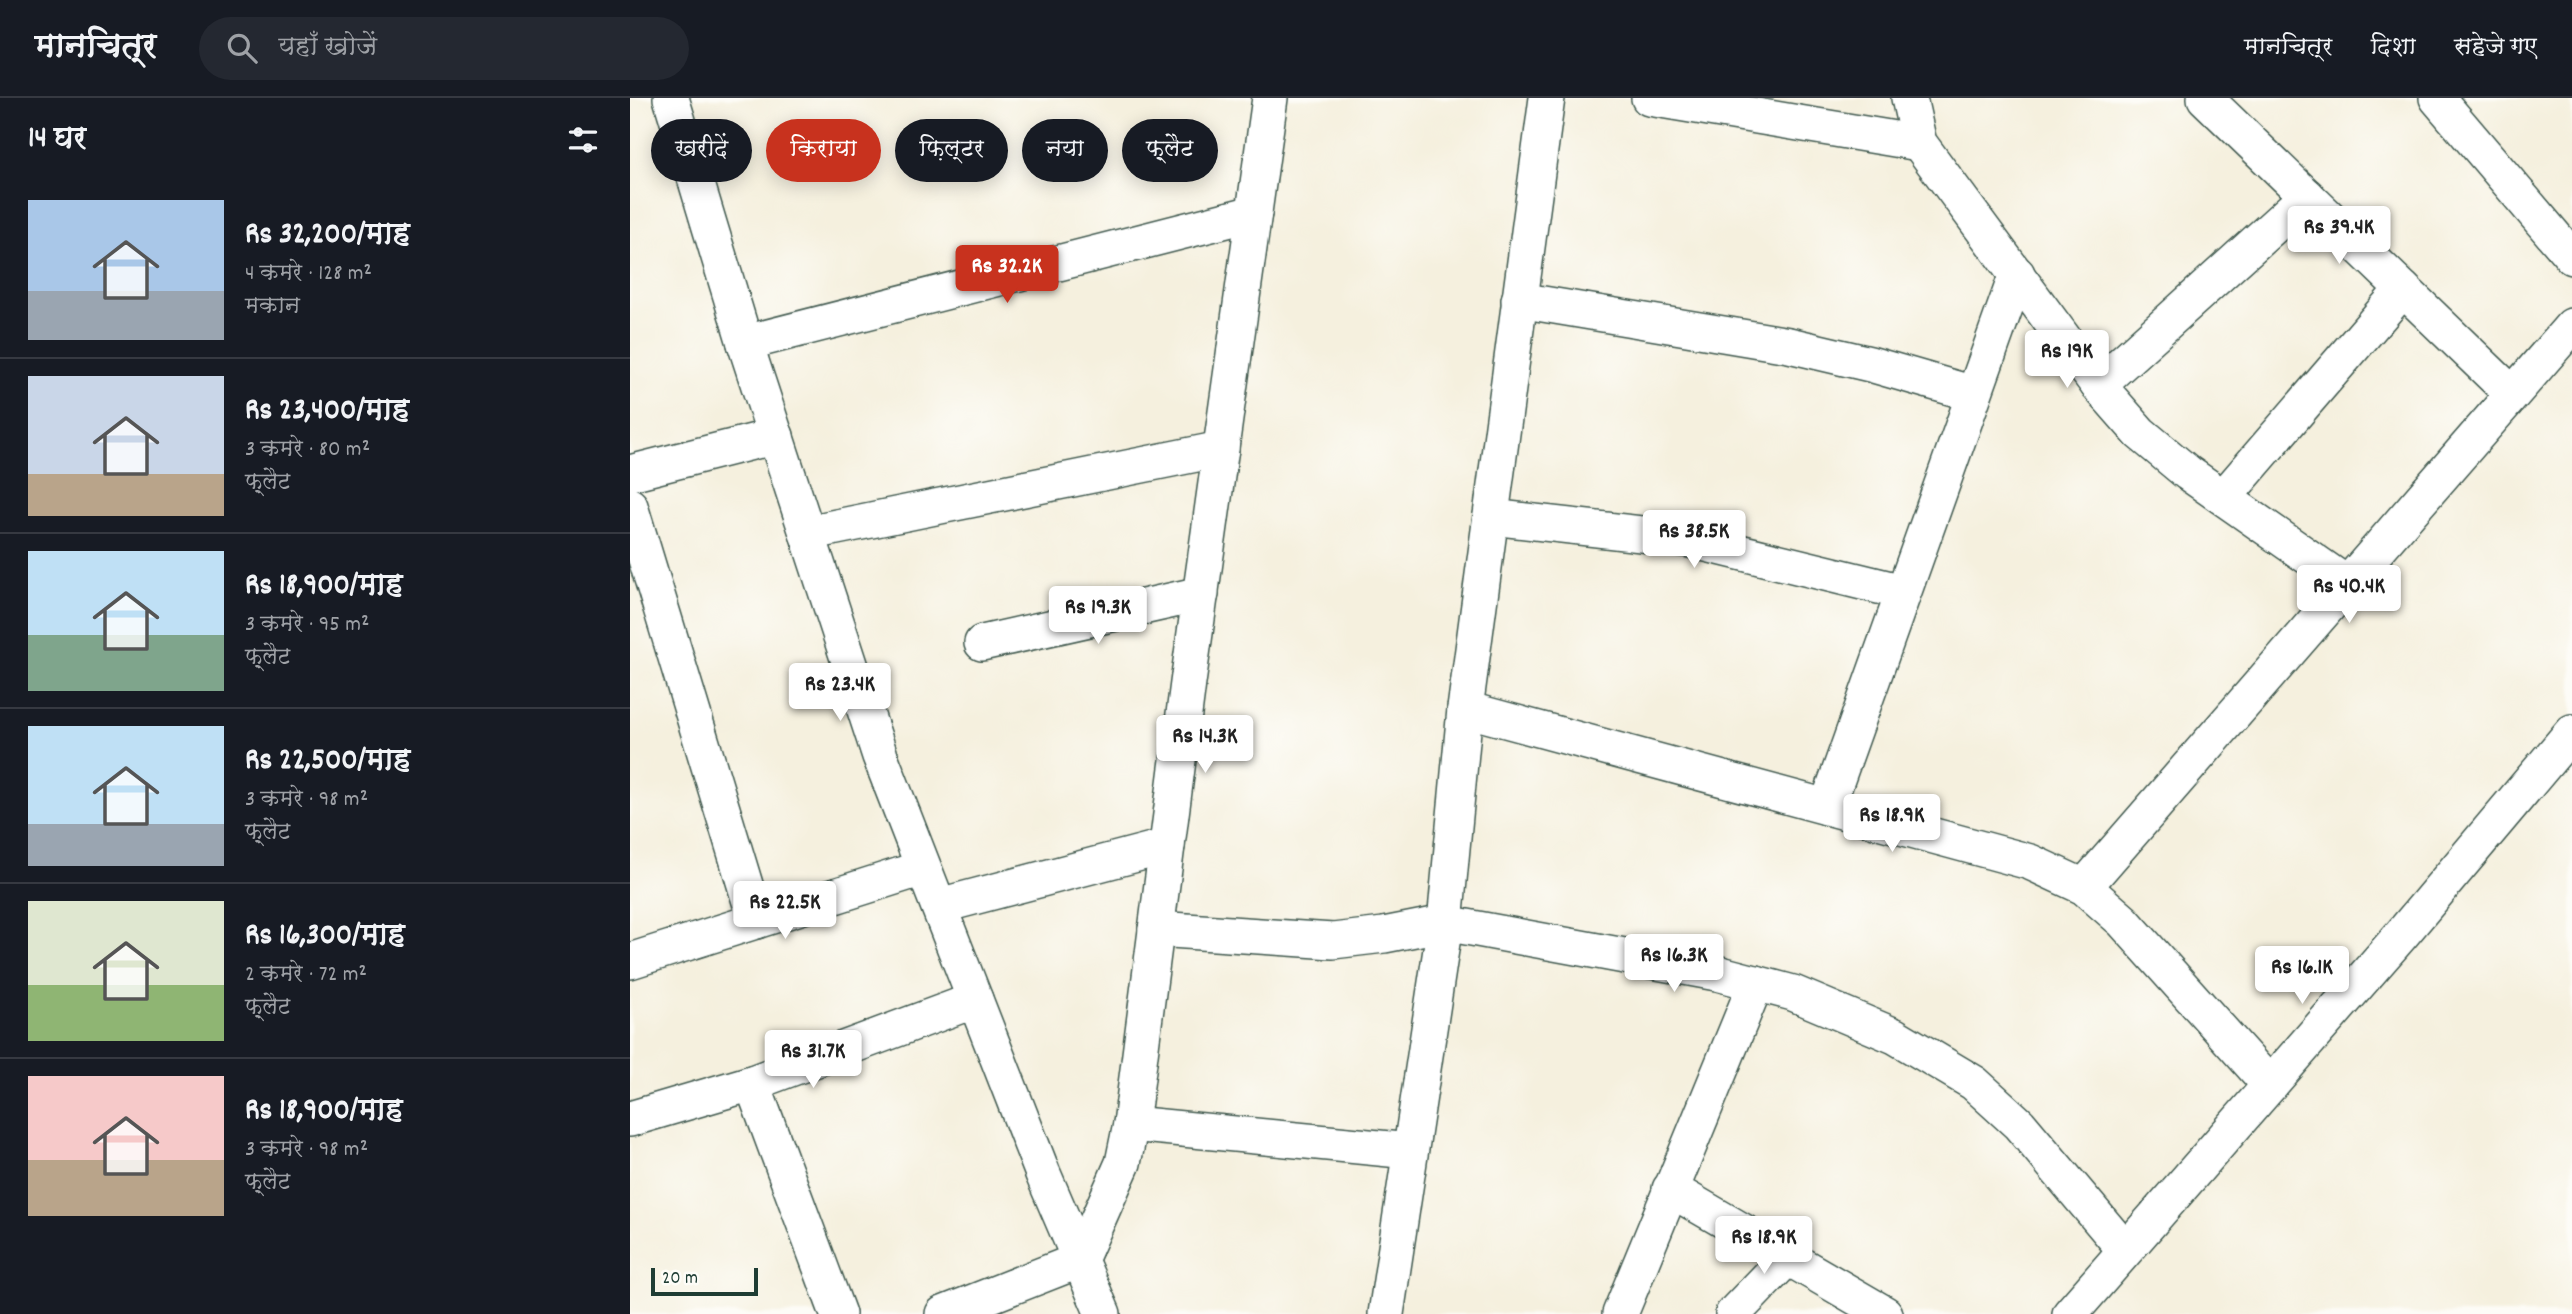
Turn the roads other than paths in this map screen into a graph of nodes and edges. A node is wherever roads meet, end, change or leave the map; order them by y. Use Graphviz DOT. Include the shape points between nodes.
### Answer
graph roads {
  1 [pos="671,98"];
  2 [pos="1270,98"];
  3 [pos="1547,98"];
  4 [pos="1649,98"];
  5 [pos="1909,98"];
  6 [pos="2205,98"];
  7 [pos="2437,98"];
  8 [pos="1919,143"];
  9 [pos="2307,197"];
  10 [pos="1254,213"];
  11 [pos="2572,257"];
  12 [pos="2017,274"];
  13 [pos="2403,289"];
  14 [pos="1520,300"];
  15 [pos="2572,326"];
  16 [pos="746,343"];
  17 [pos="2098,385"];
  18 [pos="1974,394"];
  19 [pos="2512,394"];
  20 [pos="776,436"];
  21 [pos="1221,449"];
  22 [pos="630,473"];
  23 [pos="2224,498"];
  24 [pos="630,506"];
  25 [pos="1491,517"];
  26 [pos="807,533"];
  27 [pos="2347,584"];
  28 [pos="1903,592"];
  29 [pos="1201,594"];
  30 [pos="982,643"];
  31 [pos="1465,709"];
  32 [pos="2572,732"];
  33 [pos="1827,807"];
  34 [pos="1167,846"];
  35 [pos="923,868"];
  36 [pos="2084,887"];
  37 [pos="939,906"];
  38 [pos="755,921"];
  39 [pos="1445,923"];
  40 [pos="1156,929"];
  41 [pos="630,961"];
  42 [pos="1756,983"];
  43 [pos="975,1000"];
  44 [pos="751,1083"];
  45 [pos="2270,1085"];
  46 [pos="630,1119"];
  47 [pos="1131,1124"];
  48 [pos="1410,1151"];
  49 [pos="1670,1189"];
  50 [pos="2125,1250"];
  51 [pos="1788,1258"];
  52 [pos="1080,1260"];
  53 [pos="838,1314"];
  54 [pos="943,1314"];
  55 [pos="1103,1314"];
  56 [pos="1386,1314"];
  57 [pos="1620,1314"];
  58 [pos="1733,1314"];
  59 [pos="1885,1314"];
  60 [pos="2070,1314"];
  1 -- 16 [label="street"];
  2 -- 10 [label="street"];
  3 -- 14 [label="street"];
  4 -- 8 [label="street"];
  5 -- 8 [label="street"];
  6 -- 9 [label="street"];
  7 -- 11 [label="street"];
  8 -- 12 [label="street"];
  9 -- 13 [label="street"];
  9 -- 17 [label="street"];
  10 -- 16 [label="street"];
  10 -- 21 [label="street"];
  12 -- 17 [label="street"];
  12 -- 18 [label="street"];
  13 -- 19 [label="street"];
  13 -- 23 [label="street"];
  14 -- 18 [label="street" via="1789,345"];
  14 -- 25 [label="street"];
  15 -- 19 [label="street"];
  16 -- 20 [label="street"];
  17 -- 23 [label="street" via="2140,433"];
  18 -- 28 [label="street"];
  19 -- 27 [label="street"];
  20 -- 22 [label="street"];
  20 -- 26 [label="street"];
  21 -- 26 [label="street"];
  21 -- 29 [label="street"];
  23 -- 27 [label="street"];
  24 -- 38 [label="street"];
  25 -- 28 [label="street" via="1686,539"];
  25 -- 31 [label="street"];
  26 -- 35 [label="street" via="880,755"];
  27 -- 36 [label="street"];
  28 -- 33 [label="street"];
  29 -- 30 [label="street"];
  29 -- 34 [label="street"];
  31 -- 33 [label="street"];
  31 -- 39 [label="street"];
  32 -- 45 [label="street"];
  33 -- 36 [label="street" via="2030,862"];
  34 -- 37 [label="street"];
  34 -- 40 [label="street"];
  35 -- 37 [label="street"];
  35 -- 38 [label="street"];
  36 -- 45 [label="street" via="2123,920"];
  37 -- 43 [label="street"];
  38 -- 41 [label="street"];
  39 -- 40 [label="street" via="1333,941"];
  39 -- 42 [label="street"];
  39 -- 48 [label="street"];
  40 -- 47 [label="street"];
  42 -- 49 [label="street"];
  42 -- 50 [label="street" via="1793,993 1895,1036 1973,1083 2019,1124"];
  43 -- 44 [label="street"];
  43 -- 52 [label="street"];
  44 -- 46 [label="street"];
  44 -- 53 [label="street"];
  45 -- 50 [label="street"];
  47 -- 48 [label="street"];
  47 -- 52 [label="street" via="1123,1163"];
  48 -- 56 [label="street"];
  49 -- 51 [label="street"];
  49 -- 57 [label="street"];
  50 -- 60 [label="street"];
  51 -- 58 [label="street"];
  51 -- 59 [label="street"];
  52 -- 54 [label="street"];
  52 -- 55 [label="street"];
}
